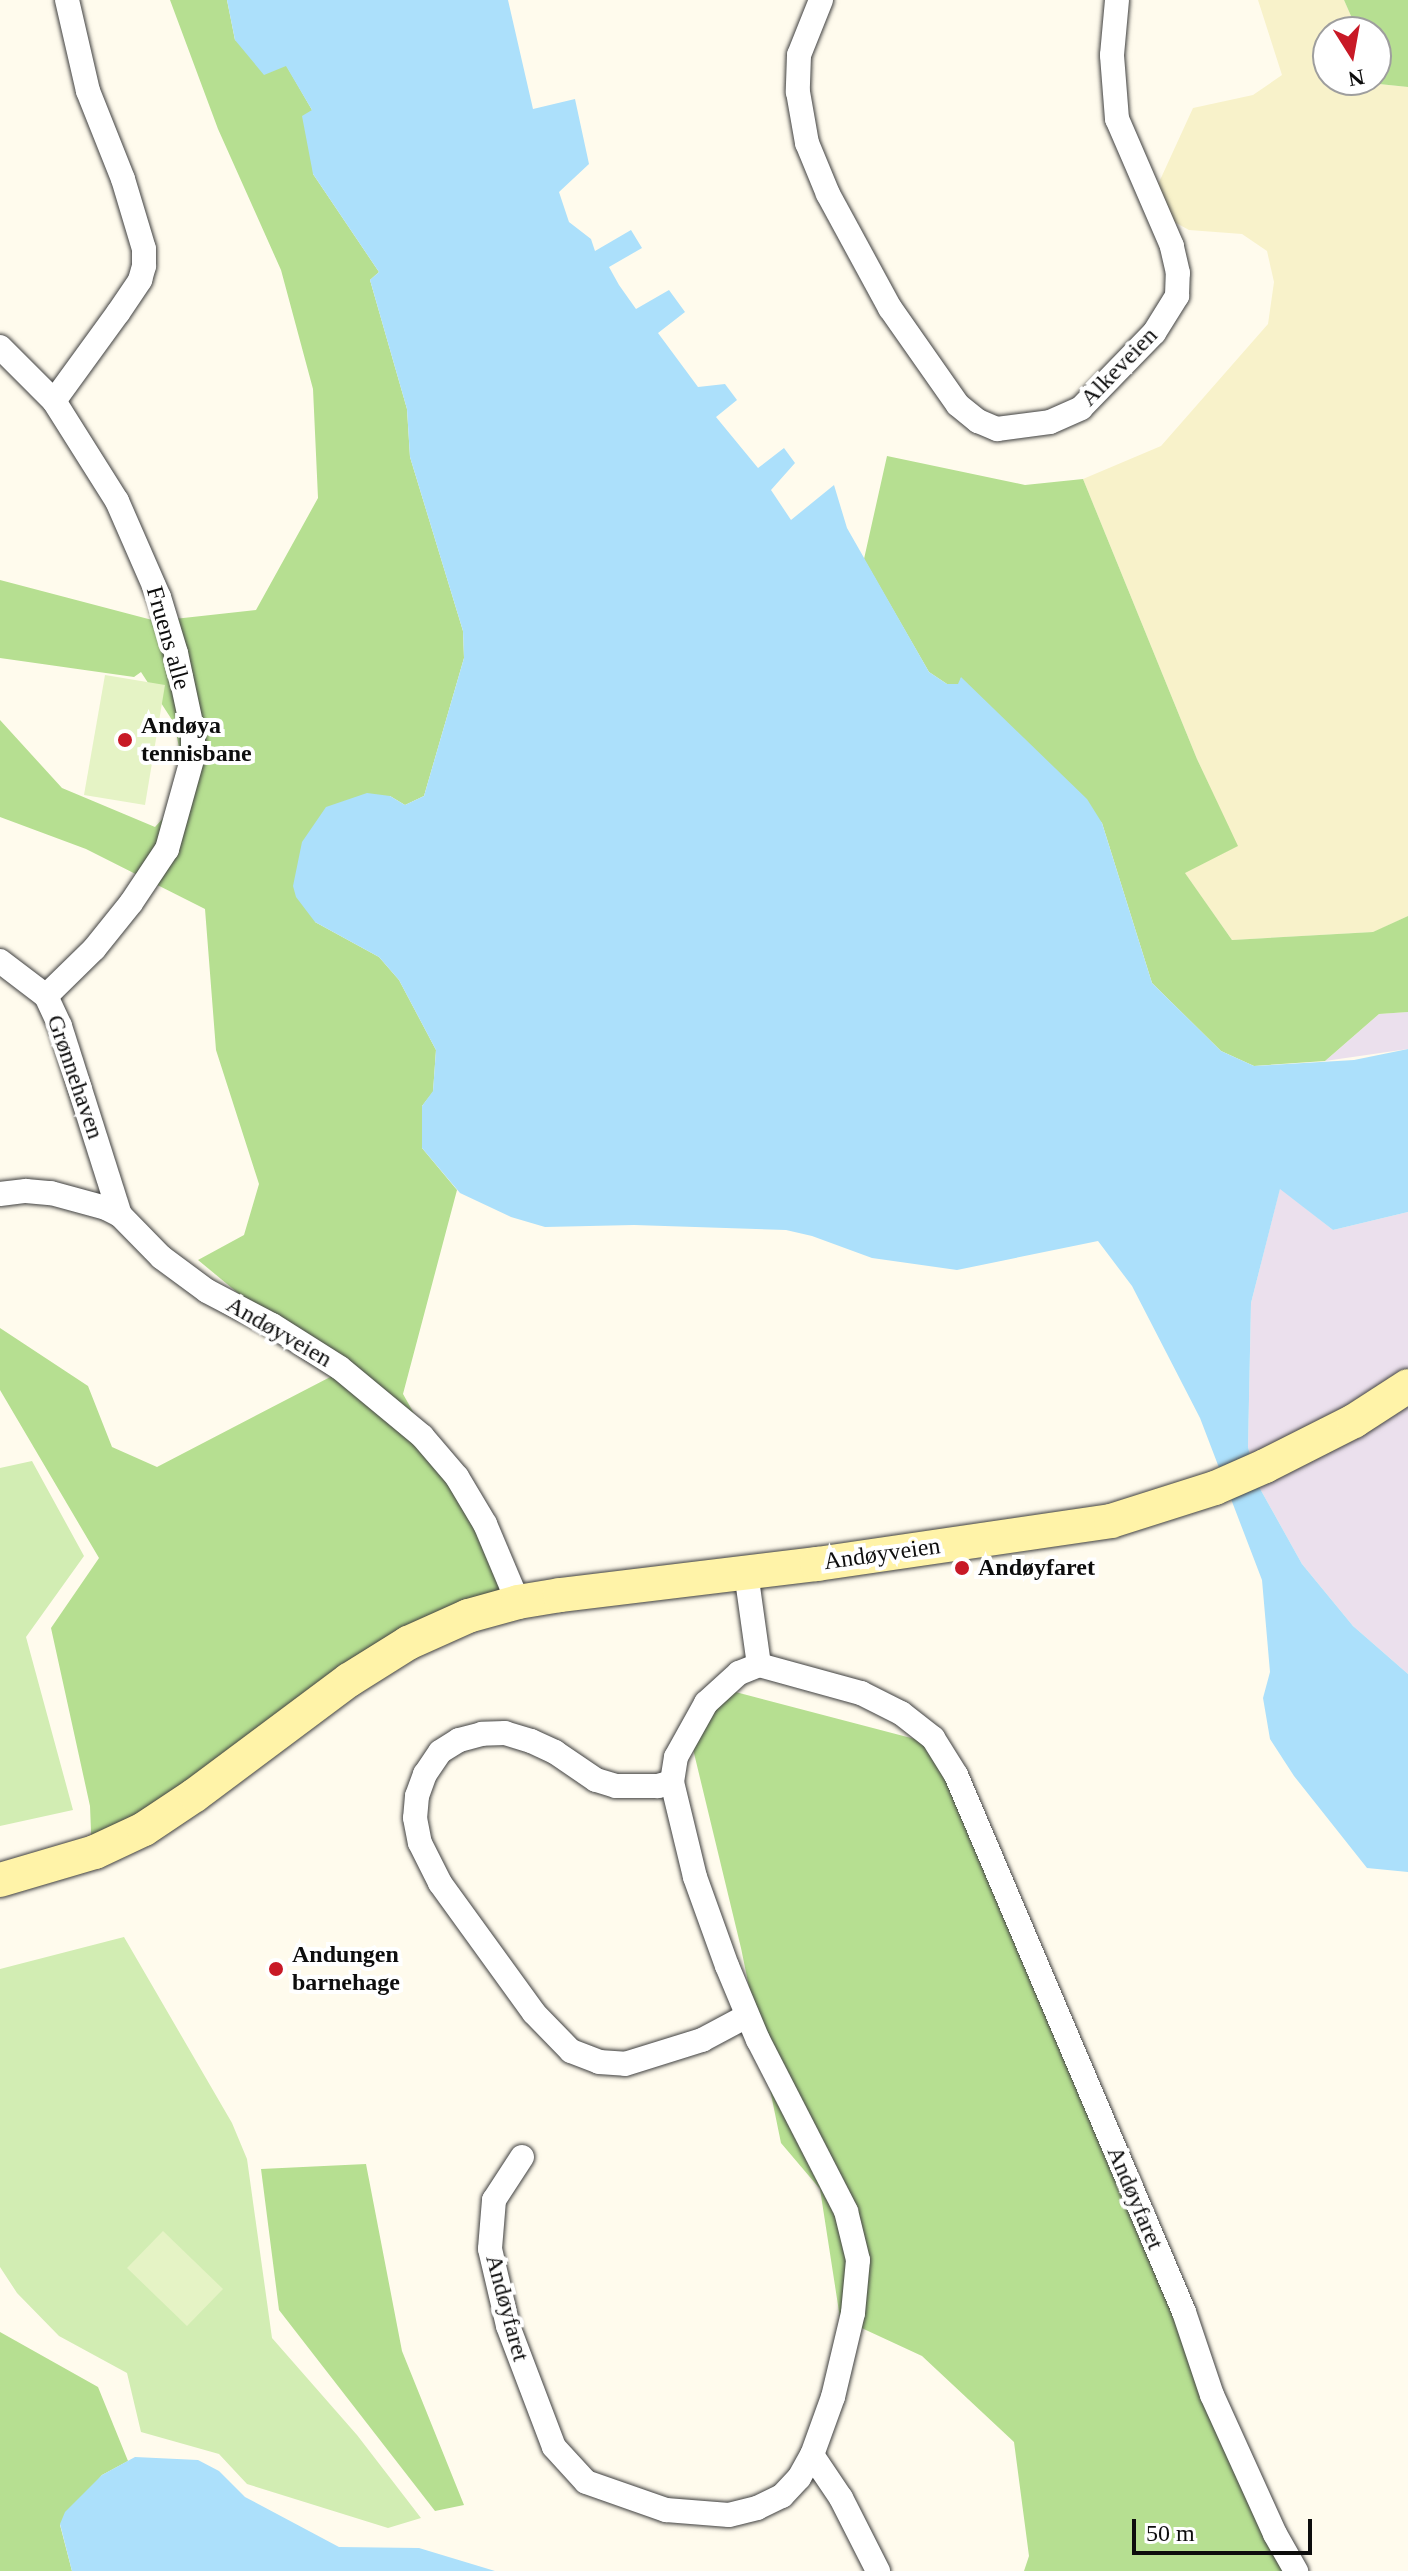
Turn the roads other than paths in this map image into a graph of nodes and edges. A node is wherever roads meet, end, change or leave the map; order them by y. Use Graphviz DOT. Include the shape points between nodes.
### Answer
graph roads {
  1 [pos="67,0"];
  2 [pos="821,0"];
  3 [pos="1117,0"];
  4 [pos="0,347"];
  5 [pos="54,401"];
  6 [pos="0,961"];
  7 [pos="46,996"];
  8 [pos="0,1194"];
  9 [pos="120,1215"];
  10 [pos="1408,1386"];
  11 [pos="746,1572"];
  12 [pos="518,1602"];
  13 [pos="759,1665"];
  14 [pos="672,1782"];
  15 [pos="0,1880"];
  16 [pos="747,2016"];
  17 [pos="522,2157"];
  18 [pos="812,2455"];
  19 [pos="878,2571"];
  20 [pos="1296,2571"];
  1 -- 5 [label="street" via="88,91 123,179 144,266 140,280"];
  2 -- 3 [label="street, Alkeveien" via="799,55 798,92 807,143 828,194 890,308 958,405 997,429 1050,422 1081,408 1154,333 1177,296 1172,246 1117,119 1112,55"];
  4 -- 5 [label="street, Fruens alle"];
  5 -- 7 [label="street, Fruens alle" via="105,477 159,597 183,680 193,756 167,849 94,949"];
  6 -- 7 [label="street, Grønnehaven"];
  7 -- 9 [label="street, Grønnehaven"];
  8 -- 9 [label="street, Andøyveien" via="51,1193"];
  9 -- 12 [label="street, Andøyveien" via="182,1274 340,1368 422,1436 472,1499"];
  10 -- 11 [label="street, Andøyveien" via="1354,1421 1265,1466 1146,1511 1077,1528"];
  11 -- 12 [label="street, Andøyveien"];
  11 -- 13 [label="street"];
  12 -- 15 [label="street, Andøyveien" via="468,1616 408,1643 349,1680 195,1795 121,1841"];
  13 -- 14 [label="street" via="739,1673 706,1703 676,1757"];
  13 -- 20 [label="street, Andøyfaret" via="861,1693 901,1713 933,1738 956,1775 1184,2312 1212,2395"];
  14 -- 16 [label="street, Andøyfaret" via="695,1877"];
  14 -- 16 [label="street" via="616,1786 596,1780 531,1741 505,1733 482,1734 440,1752 425,1774 416,1807 420,1843 440,1883 534,2013 571,2051 599,2062 625,2064 702,2040"];
  16 -- 18 [label="street, Andøyfaret" via="846,2211 858,2260 840,2371"];
  17 -- 18 [label="street, Andøyfaret" via="494,2200 490,2249 508,2326 540,2418 569,2467 586,2482 636,2502 729,2515 782,2496"];
  18 -- 19 [label="street"];
}
